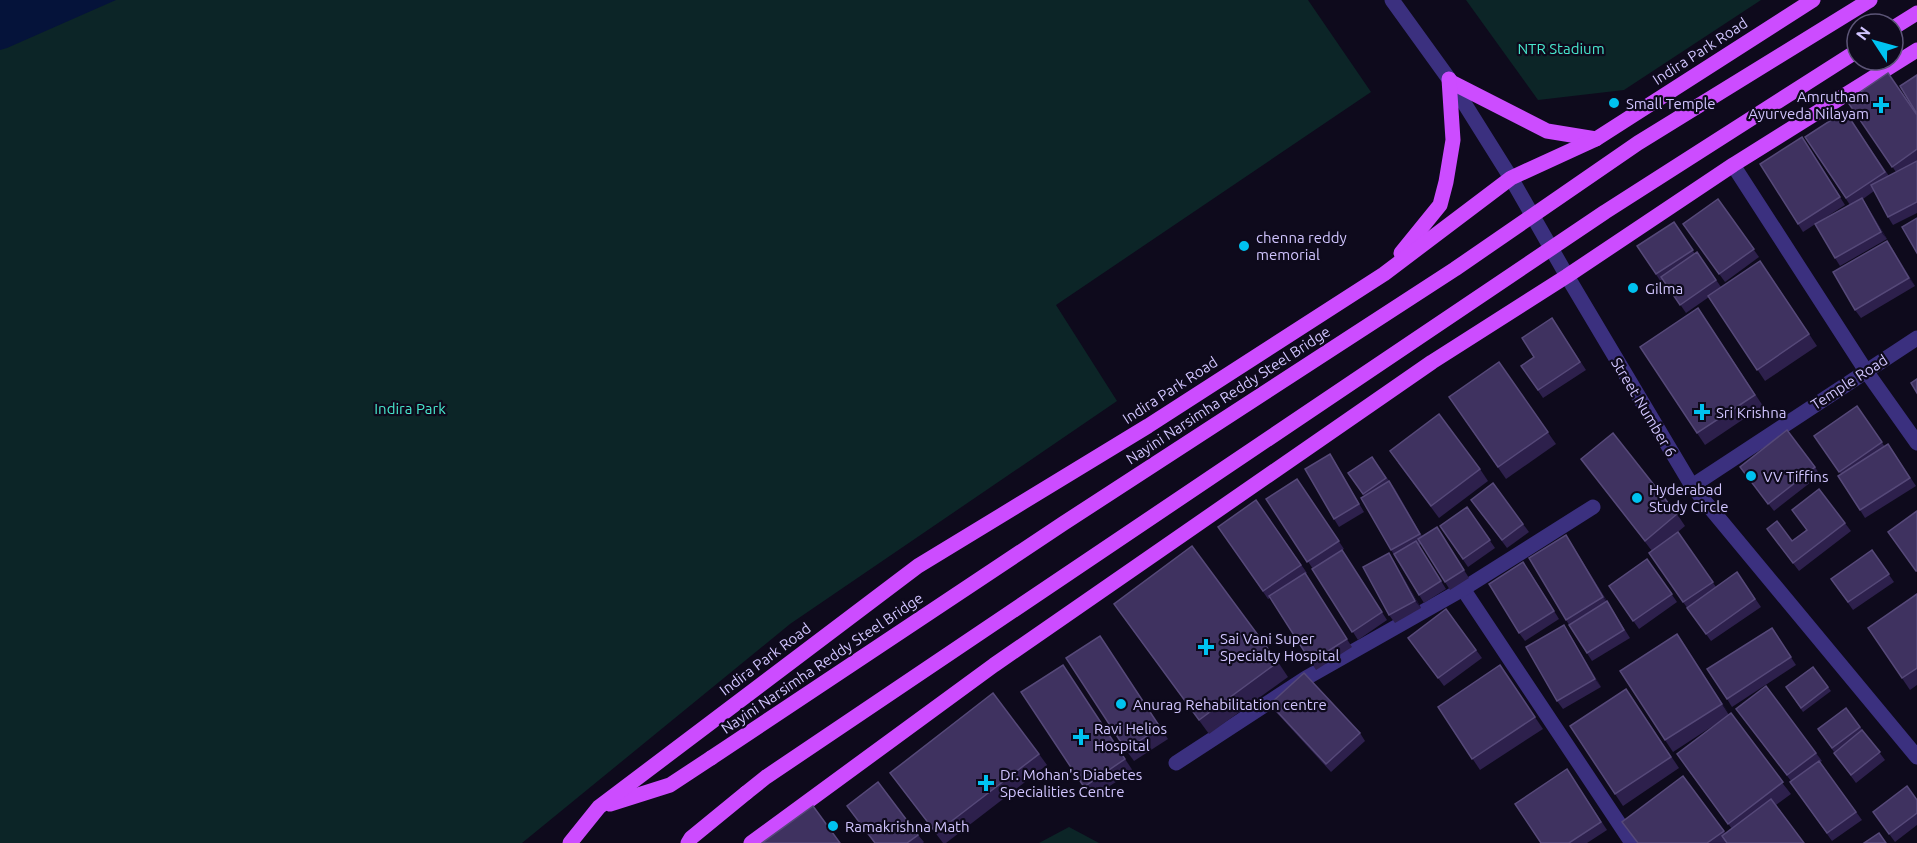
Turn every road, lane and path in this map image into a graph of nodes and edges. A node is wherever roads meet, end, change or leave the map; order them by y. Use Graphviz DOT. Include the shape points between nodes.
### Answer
graph roads {
  1 [pos="1392,0"];
  2 [pos="1814,0"];
  3 [pos="1870,0"];
  4 [pos="1917,50"];
  5 [pos="1845,59"];
  6 [pos="1450,80"];
  7 [pos="1596,139"];
  8 [pos="1733,165"];
  9 [pos="1511,178"];
  10 [pos="1384,274"];
  11 [pos="1567,276"];
  12 [pos="1917,338"];
  13 [pos="1866,371"];
  14 [pos="1917,443"];
  15 [pos="1692,486"];
  16 [pos="1593,507"];
  17 [pos="1462,589"];
  18 [pos="1917,757"];
  19 [pos="1176,763"];
  20 [pos="599,807"];
  21 [pos="570,843"];
  22 [pos="688,843"];
  23 [pos="751,843"];
  24 [pos="1632,843"];
  1 -- 6 [label="street, Street Number 6"];
  2 -- 7 [label="main road, Indira Park Road"];
  3 -- 20 [label="main road, Nayini Narsimha Reddy Steel Bridge, bridge" via="1638,143 1455,269 670,785"];
  4 -- 8 [label="main road"];
  5 -- 22 [label="main road, bridge" via="1605,212 1057,579 766,777"];
  6 -- 7 [label="main road" via="1547,131"];
  6 -- 9 [label="street, Street Number 6"];
  6 -- 10 [label="main road" via="1453,140 1440,205"];
  7 -- 9 [label="main road, Indira Park Road"];
  8 -- 11 [label="main road"];
  8 -- 13 [label="street"];
  9 -- 10 [label="main road, Indira Park Road"];
  9 -- 11 [label="street, Street Number 6"];
  10 -- 20 [label="main road, Indira Park Road" via="1148,426 918,566"];
  11 -- 15 [label="street, Street Number 6"];
  11 -- 23 [label="main road" via="1432,362 1004,658"];
  12 -- 13 [label="street, Temple Road"];
  13 -- 14 [label="street"];
  13 -- 15 [label="street, Temple Road"];
  15 -- 18 [label="street, Street Number 6"];
  16 -- 17 [label="street"];
  17 -- 19 [label="street" via="1306,678"];
  17 -- 24 [label="street"];
  20 -- 21 [label="main road, Indira Park Road"];
}
